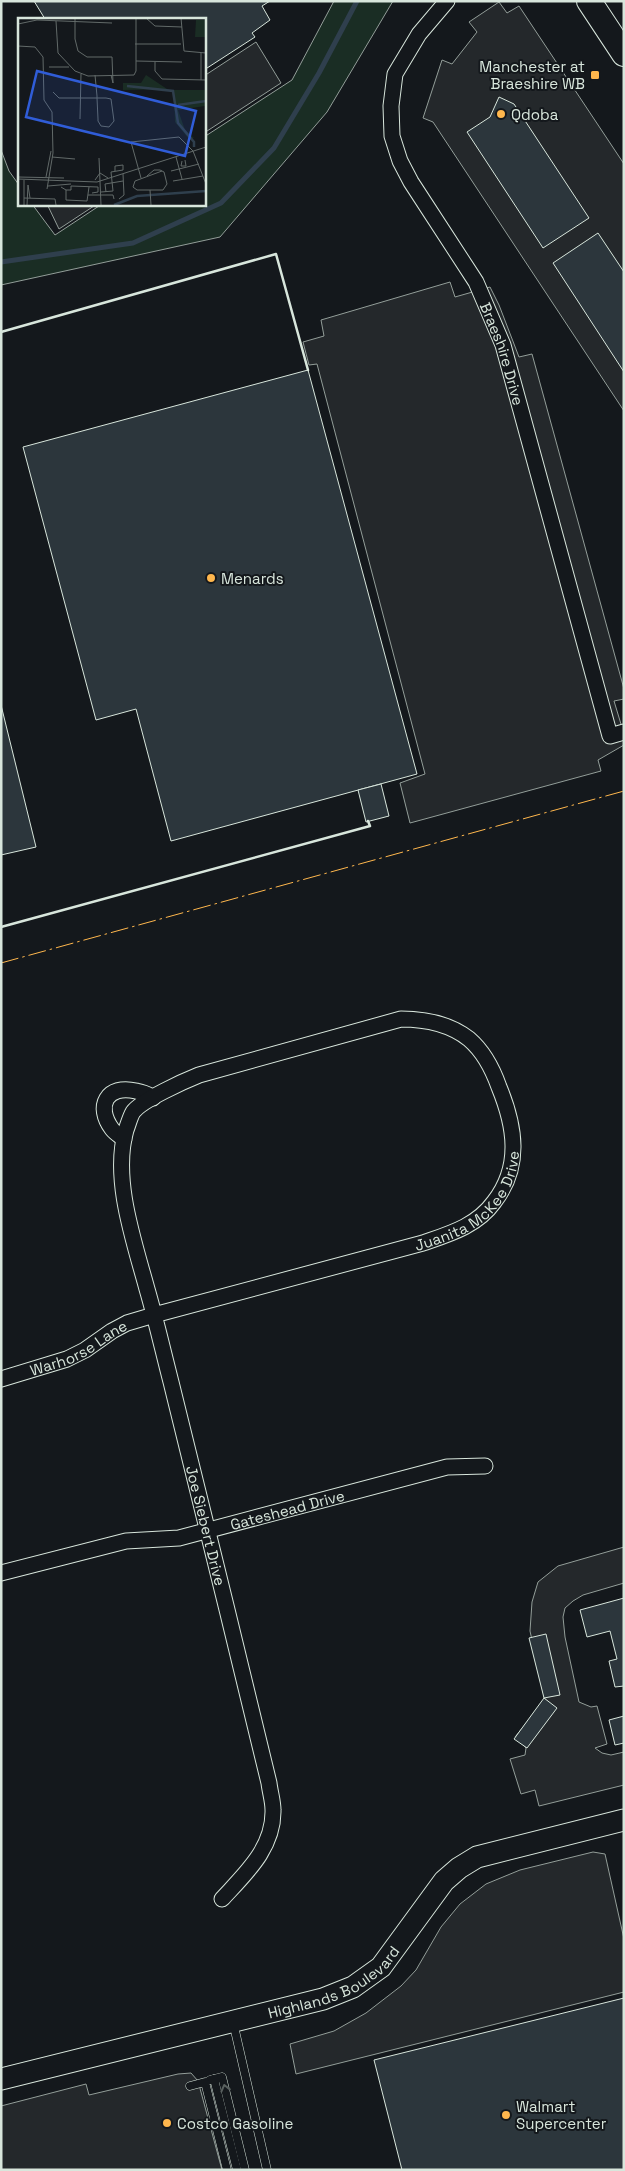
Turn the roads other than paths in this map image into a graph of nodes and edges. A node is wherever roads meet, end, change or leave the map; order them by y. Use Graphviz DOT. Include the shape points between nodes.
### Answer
graph roads {
  1 [pos="447,1"];
  2 [pos="589,1"];
  3 [pos="624,54"];
  4 [pos="617,734"];
  5 [pos="153,1098"];
  6 [pos="133,1112"];
  7 [pos="124,1139"];
  8 [pos="154,1315"];
  9 [pos="1,1378"];
  10 [pos="485,1466"];
  11 [pos="208,1530"];
  12 [pos="1,1573"];
  13 [pos="624,1820"];
  14 [pos="222,1899"];
  15 [pos="233,2020"];
  16 [pos="1,2079"];
  17 [pos="214,2079"];
  18 [pos="205,2082"];
  19 [pos="190,2086"];
  20 [pos="227,2170"];
  21 [pos="237,2170"];
  22 [pos="245,2170"];
  23 [pos="267,2170"];
  1 -- 4 [label="street, Braeshire Drive" via="418,34 395,74 392,136 411,182 476,282 503,345"];
  2 -- 3 [label="main road"];
  5 -- 6 [label="street, Juanita McKee Drive"];
  5 -- 7 [label="street" via="127,1089 116,1089 107,1097 106,1118"];
  5 -- 8 [label="street, Juanita McKee Drive" via="200,1075 401,1019 420,1019 440,1024 469,1039 492,1067 512,1125 514,1146 509,1173 495,1202 477,1220 455,1232"];
  6 -- 7 [label="street, Joe Siebert Drive"];
  7 -- 8 [label="street, Joe Siebert Drive" via="121,1153 124,1189"];
  8 -- 9 [label="street, Warhorse Lane" via="112,1331 67,1359"];
  8 -- 11 [label="street, Joe Siebert Drive"];
  10 -- 11 [label="street, Gateshead Drive" via="447,1467"];
  11 -- 12 [label="street, Gateshead Drive" via="179,1538 126,1541"];
  11 -- 14 [label="street, Joe Siebert Drive" via="273,1811 258,1860"];
  13 -- 15 [label="street, Highlands Boulevard" via="477,1858 444,1881 382,1967 353,1987 323,1999"];
  15 -- 16 [label="street, Highlands Boulevard"];
  15 -- 23 [label="lane"];
  17 -- 18 [label="lane"];
  17 -- 21 [label="lane"];
  22 -- 17 [label="lane, one-way" via="222,2077"];
  18 -- 19 [label="lane"];
  18 -- 20 [label="lane"];
}
